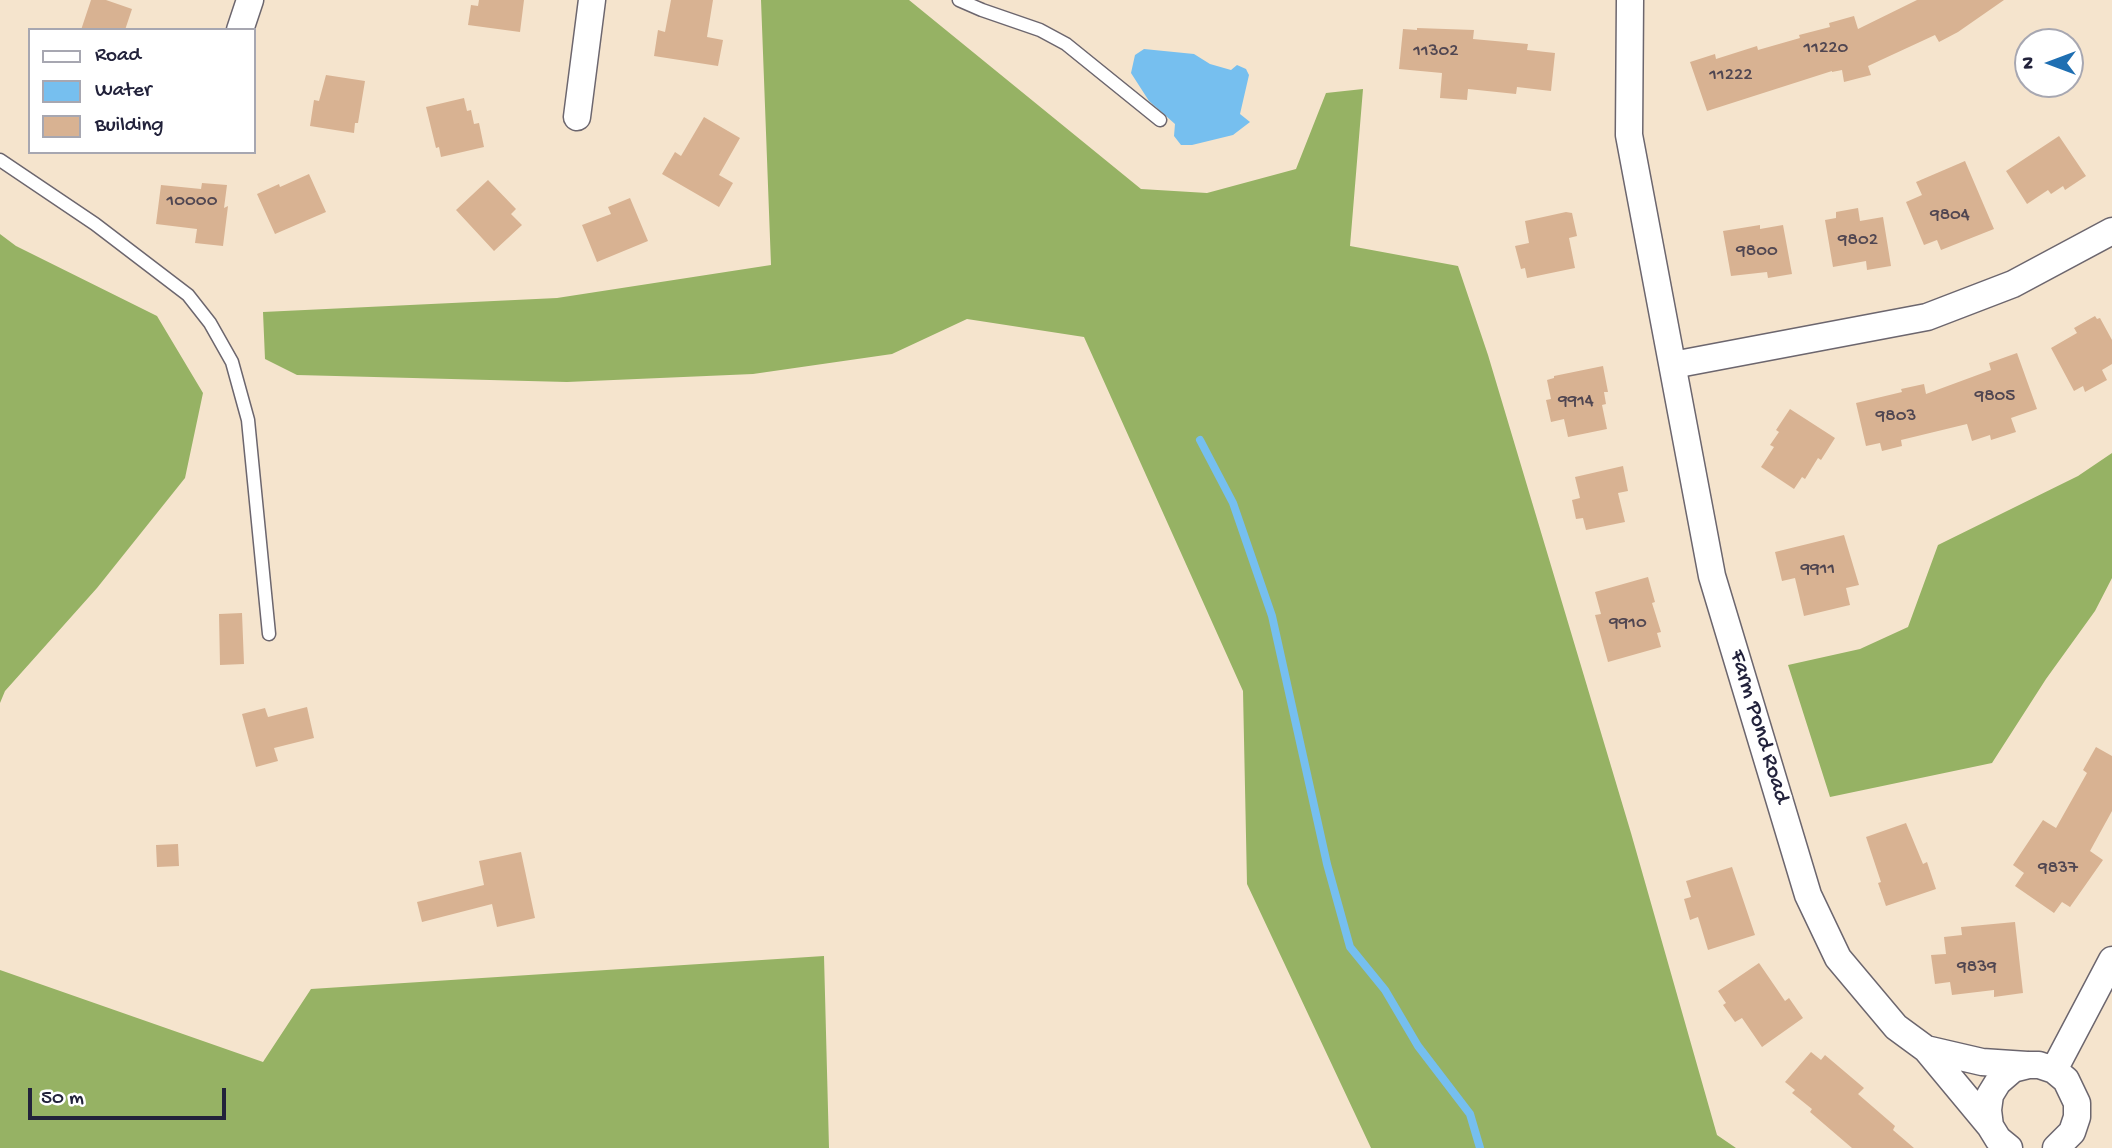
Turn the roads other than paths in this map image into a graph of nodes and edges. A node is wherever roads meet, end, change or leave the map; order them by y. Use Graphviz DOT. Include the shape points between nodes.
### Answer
graph roads {
  1 [pos="250,0"];
  2 [pos="592,0"];
  3 [pos="959,0"];
  4 [pos="1630,0"];
  5 [pos="241,28"];
  6 [pos="577,117"];
  7 [pos="1160,120"];
  8 [pos="0,160"];
  9 [pos="2112,230"];
  10 [pos="1673,365"];
  11 [pos="269,634"];
  12 [pos="2112,960"];
  13 [pos="1926,1049"];
  14 [pos="2041,1068"];
  15 [pos="1990,1126"];
  16 [pos="2009,1148"];
  17 [pos="2056,1148"];
  1 -- 5 [label="street"];
  2 -- 6 [label="street"];
  3 -- 7 [label="lane" via="1066,44"];
  4 -- 10 [label="street, Farm Pond Road" via="1629,135"];
  8 -- 11 [label="lane" via="188,295 210,323 232,362 248,420"];
  9 -- 10 [label="street" via="2013,284 1927,317"];
  10 -- 13 [label="street, Farm Pond Road" via="1712,576 1808,895 1838,958 1896,1027"];
  12 -- 14 [label="street"];
  13 -- 14 [label="street, Farm Pond Road" via="1983,1062"];
  13 -- 15 [label="street, Farm Pond Road"];
  14 -- 15 [label="street" via="2013,1069 1998,1082 1990,1095"];
  14 -- 17 [label="street" via="2066,1080 2077,1103 2072,1132"];
  15 -- 16 [label="street, Farm Pond Road"];
}
